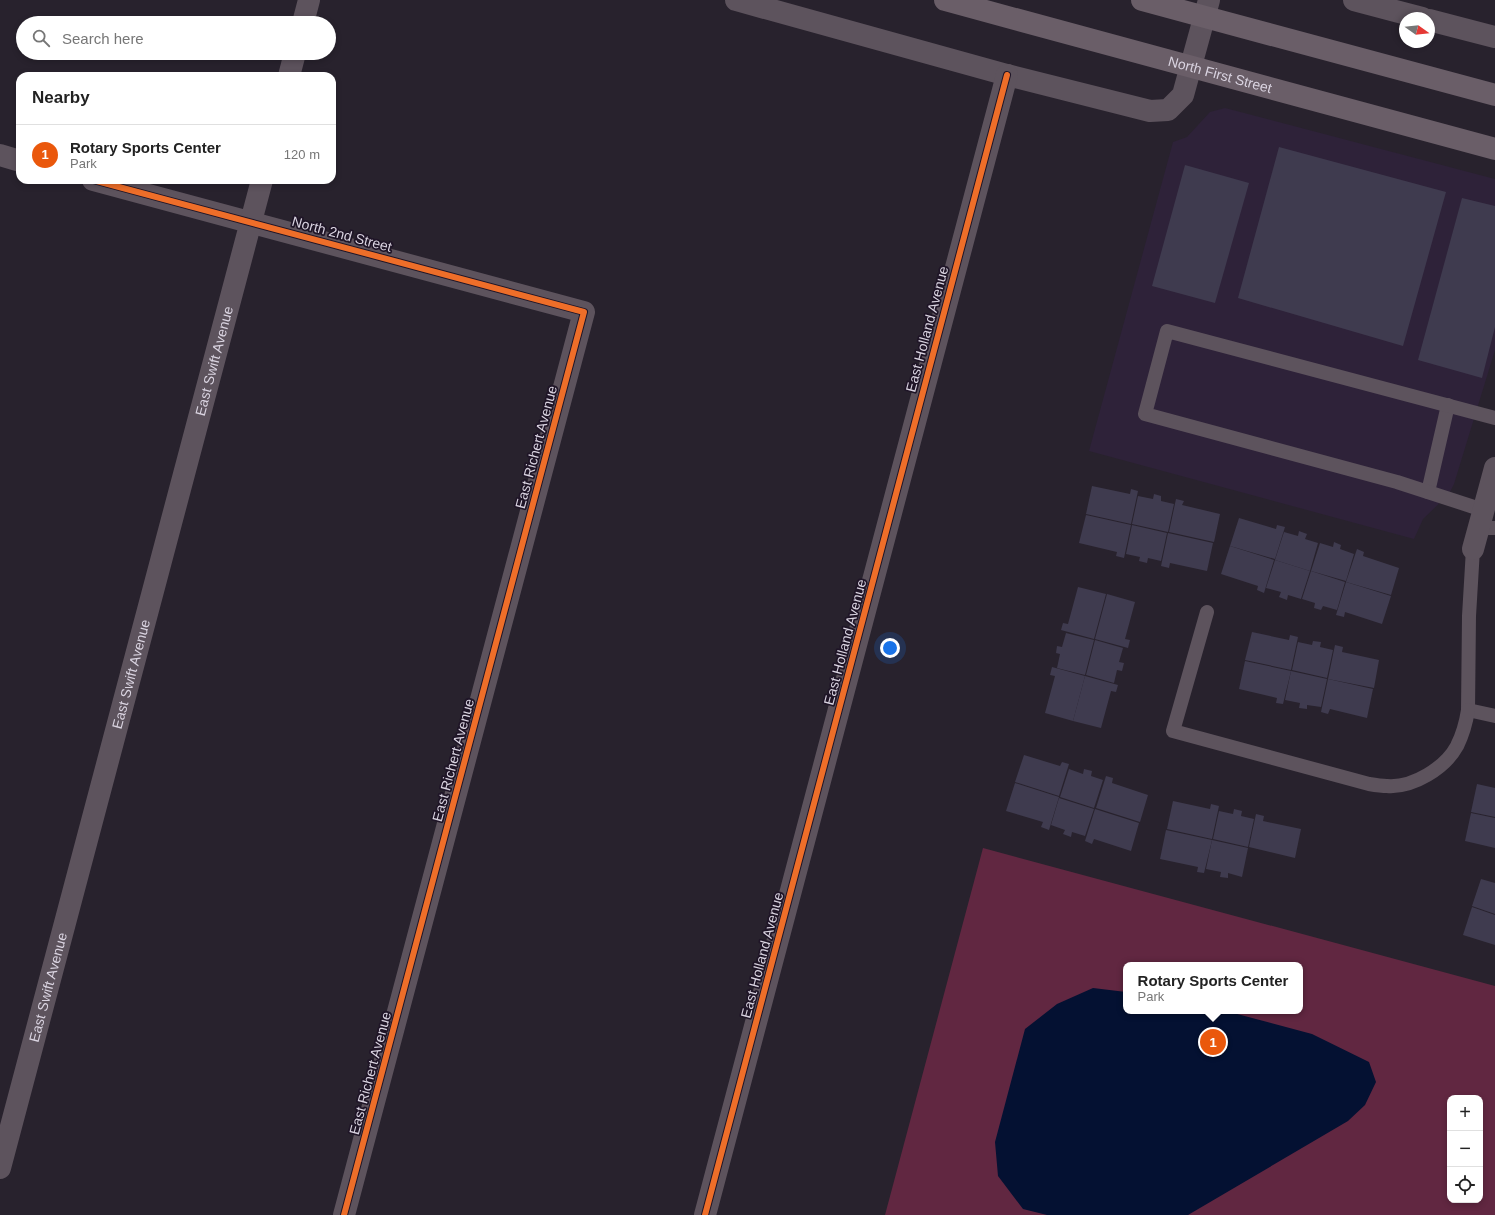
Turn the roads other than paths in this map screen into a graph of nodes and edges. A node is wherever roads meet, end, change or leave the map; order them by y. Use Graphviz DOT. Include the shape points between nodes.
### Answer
graph roads {
  1 [pos="309,0"];
  2 [pos="736,0"];
  3 [pos="945,0"];
  4 [pos="1142,0"];
  5 [pos="1354,0"];
  6 [pos="1207,8"];
  7 [pos="1399,12"];
  8 [pos="305,16"];
  9 [pos="1435,22"];
  10 [pos="1495,37"];
  11 [pos="293,60"];
  12 [pos="1192,67"];
  13 [pos="290,72"];
  14 [pos="1007,75"];
  15 [pos="1495,95"];
  16 [pos="1495,149"];
  17 [pos="0,155"];
  18 [pos="16,159"];
  19 [pos="108,184"];
  20 [pos="261,184"];
  21 [pos="251,222"];
  22 [pos="584,312"];
  23 [pos="1448,405"];
  24 [pos="1495,418"];
  25 [pos="1495,468"];
  26 [pos="1428,492"];
  27 [pos="1486,522"];
  28 [pos="1473,549"];
  29 [pos="1207,612"];
  30 [pos="1468,710"];
  31 [pos="1495,716"];
  32 [pos="0,1168"];
  33 [pos="344,1215"];
  34 [pos="705,1215"];
  1 -- 8 [label="street"];
  2 -- 14 [label="street"];
  3 -- 12 [label="main road, North First Street"];
  4 -- 6 [label="main road"];
  5 -- 7 [label="street"];
  6 -- 12 [label="street"];
  6 -- 15 [label="main road"];
  9 -- 10 [label="street"];
  11 -- 13 [label="street"];
  12 -- 14 [label="street" via="1183,95 1168,110 1150,111"];
  12 -- 16 [label="main road, North First Street"];
  14 -- 34 [label="street, East Holland Avenue"];
  17 -- 18 [label="street"];
  19 -- 21 [label="street, North 2nd Street"];
  20 -- 21 [label="street, East Swift Avenue"];
  21 -- 22 [label="street, North 2nd Street"];
  21 -- 32 [label="street, East Swift Avenue"];
  22 -- 33 [label="street, East Richert Avenue"];
  23 -- 24 [label="lane"];
  23 -- 26 [label="lane"];
  23 -- 26 [label="lane" via="1167,331 1145,414"];
  25 -- 27 [label="street"];
  26 -- 27 [label="lane"];
  27 -- 28 [label="street"];
  28 -- 30 [label="lane"];
  29 -- 30 [label="lane" via="1173,731 1388,787 1415,781 1448,759 1457,747 1466,724"];
  30 -- 31 [label="lane"];
}
